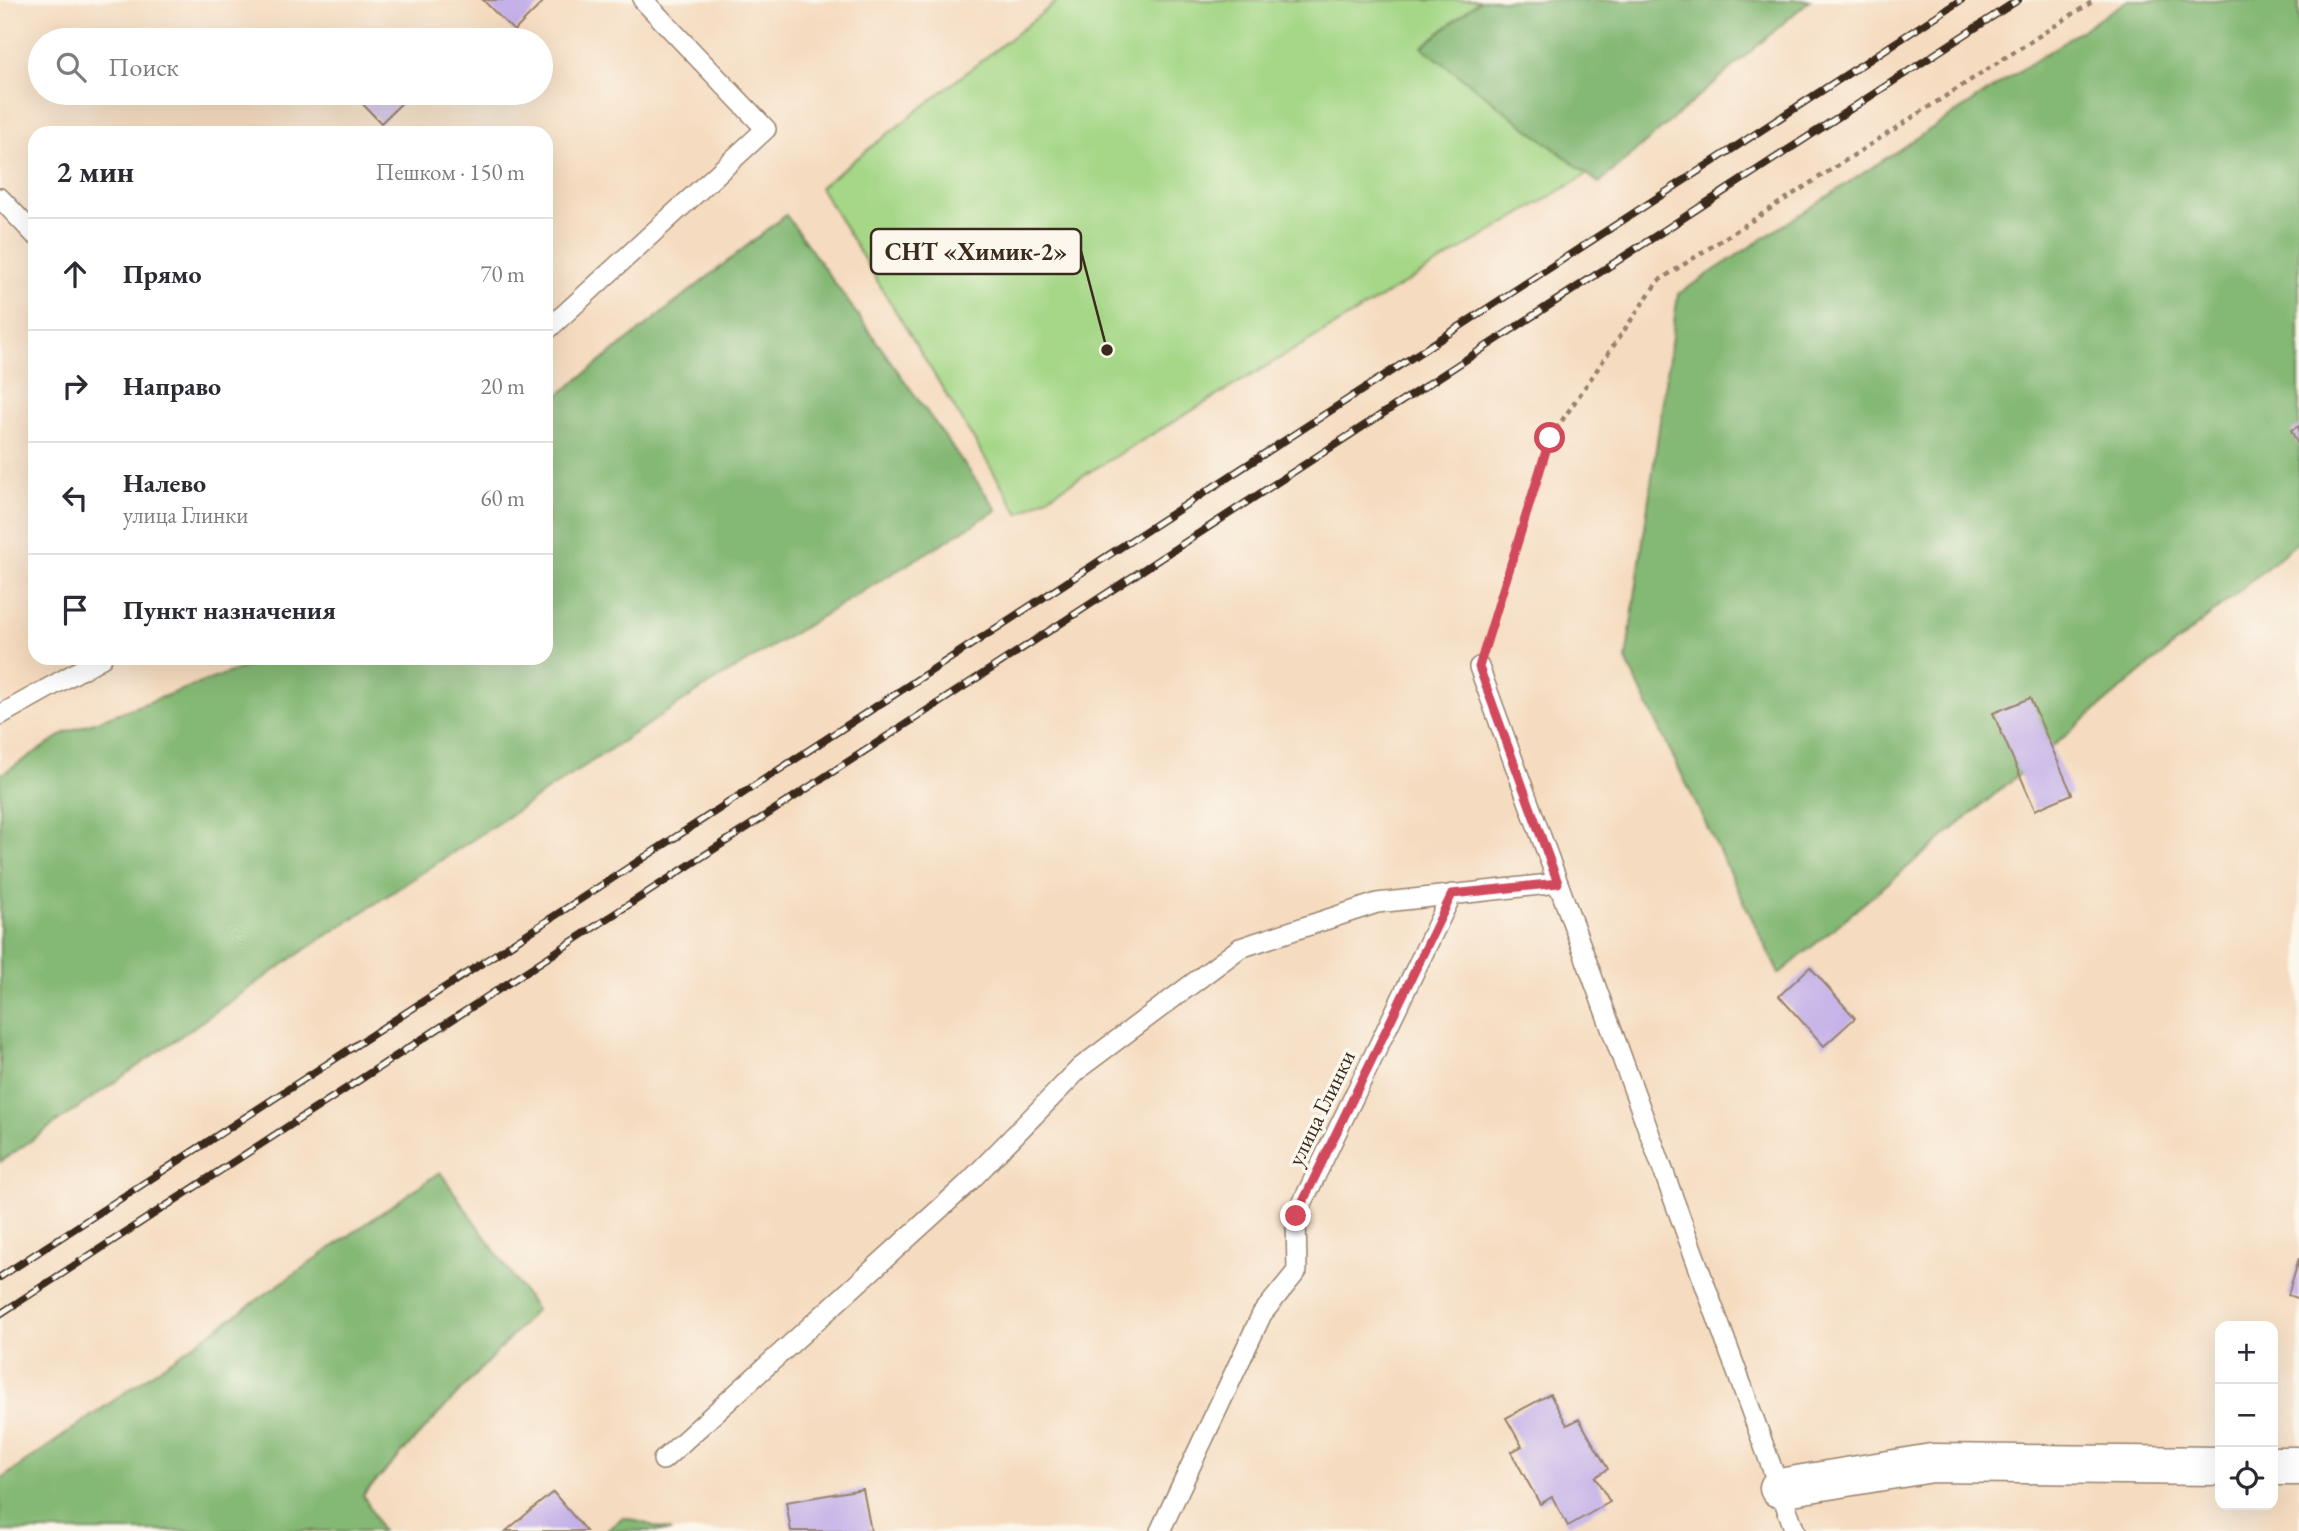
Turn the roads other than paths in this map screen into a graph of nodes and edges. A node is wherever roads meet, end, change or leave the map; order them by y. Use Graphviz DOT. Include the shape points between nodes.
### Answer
graph roads {
  1 [pos="643,0"];
  2 [pos="0,198"];
  3 [pos="28,228"];
  4 [pos="553,325"];
  5 [pos="89,665"];
  6 [pos="1479,667"];
  7 [pos="0,715"];
  8 [pos="1558,883"];
  9 [pos="1452,894"];
  10 [pos="663,1460"];
  11 [pos="2215,1466"];
  12 [pos="2278,1466"];
  13 [pos="2299,1466"];
  14 [pos="1779,1488"];
  15 [pos="1160,1531"];
  16 [pos="1795,1531"];
  1 -- 4 [label="lane" via="766,129"];
  2 -- 3 [label="lane"];
  5 -- 7 [label="lane"];
  6 -- 8 [label="lane"];
  8 -- 9 [label="lane"];
  8 -- 14 [label="lane"];
  9 -- 10 [label="lane" via="1377,903 1240,948 1080,1067 967,1185"];
  9 -- 15 [label="lane, улица Глинки" via="1296,1216 1297,1271 1262,1314"];
  11 -- 14 [label="street" via="1932,1463"];
  12 -- 13 [label="street"];
  14 -- 16 [label="lane"];
}
